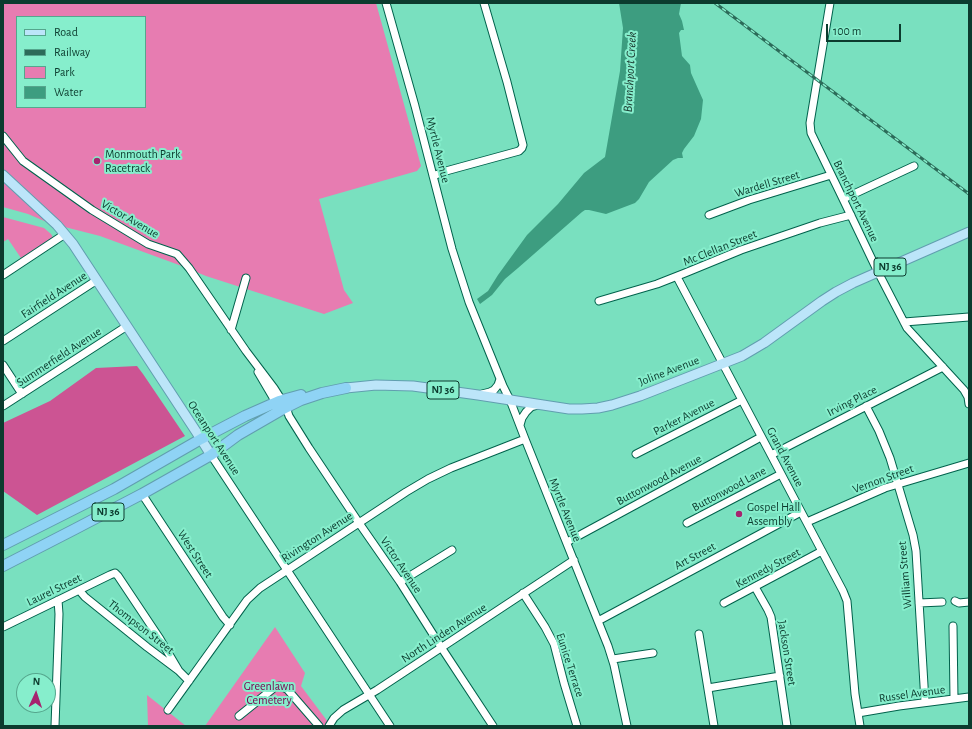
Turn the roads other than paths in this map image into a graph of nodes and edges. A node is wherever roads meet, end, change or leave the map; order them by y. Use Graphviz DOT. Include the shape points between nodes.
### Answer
graph roads {
  1 [pos="386,3"];
  2 [pos="484,3"];
  3 [pos="830,3"];
  4 [pos="3,136"];
  5 [pos="914,166"];
  6 [pos="831,175"];
  7 [pos="3,176"];
  8 [pos="433,176"];
  9 [pos="843,198"];
  10 [pos="709,215"];
  11 [pos="851,215"];
  12 [pos="969,232"];
  13 [pos="65,234"];
  14 [pos="878,272"];
  15 [pos="3,275"];
  16 [pos="677,277"];
  17 [pos="246,278"];
  18 [pos="97,280"];
  19 [pos="599,301"];
  20 [pos="969,316"];
  21 [pos="904,322"];
  22 [pos="127,326"];
  23 [pos="232,333"];
  24 [pos="3,341"];
  25 [pos="722,364"];
  26 [pos="3,365"];
  27 [pos="943,367"];
  28 [pos="500,379"];
  29 [pos="346,388"];
  30 [pos="22,394"];
  31 [pos="479,395"];
  32 [pos="510,400"];
  33 [pos="742,400"];
  34 [pos="540,404"];
  35 [pos="969,404"];
  36 [pos="3,406"];
  37 [pos="866,406"];
  38 [pos="283,407"];
  39 [pos="520,425"];
  40 [pos="761,437"];
  41 [pos="201,439"];
  42 [pos="525,439"];
  43 [pos="636,454"];
  44 [pos="211,455"];
  45 [pos="771,455"];
  46 [pos="969,463"];
  47 [pos="781,474"];
  48 [pos="897,484"];
  49 [pos="142,494"];
  50 [pos="801,512"];
  51 [pos="807,522"];
  52 [pos="359,523"];
  53 [pos="687,523"];
  54 [pos="567,542"];
  55 [pos="3,545"];
  56 [pos="452,550"];
  57 [pos="822,551"];
  58 [pos="574,560"];
  59 [pos="3,566"];
  60 [pos="287,570"];
  61 [pos="400,582"];
  62 [pos="754,587"];
  63 [pos="79,590"];
  64 [pos="523,593"];
  65 [pos="58,600"];
  66 [pos="955,601"];
  67 [pos="942,602"];
  68 [pos="969,602"];
  69 [pos="724,603"];
  70 [pos="919,603"];
  71 [pos="598,621"];
  72 [pos="230,625"];
  73 [pos="953,626"];
  74 [pos="3,627"];
  75 [pos="699,634"];
  76 [pos="441,647"];
  77 [pos="653,653"];
  78 [pos="613,660"];
  79 [pos="179,671"];
  80 [pos="780,676"];
  81 [pos="189,681"];
  82 [pos="708,688"];
  83 [pos="370,694"];
  84 [pos="969,697"];
  85 [pos="954,699"];
  86 [pos="925,702"];
  87 [pos="168,710"];
  88 [pos="858,713"];
  89 [pos="239,716"];
  90 [pos="55,726"];
  91 [pos="319,726"];
  92 [pos="329,726"];
  93 [pos="390,726"];
  94 [pos="494,726"];
  95 [pos="577,726"];
  96 [pos="627,726"];
  97 [pos="714,726"];
  98 [pos="788,726"];
  99 [pos="860,726"];
  1 -- 8 [label="street, Myrtle Avenue"];
  2 -- 8 [label="street" via="523,145 519,151"];
  3 -- 6 [label="street, Branchport Avenue" via="810,128"];
  4 -- 23 [label="street, Victor Avenue" via="23,161 92,210 148,244 177,254"];
  5 -- 9 [label="street"];
  6 -- 9 [label="street, Branchport Avenue"];
  6 -- 10 [label="street, Wardell Street"];
  7 -- 13 [label="main road, Oceanport Avenue"];
  8 -- 28 [label="street, Myrtle Avenue" via="470,306"];
  9 -- 11 [label="street, Branchport Avenue"];
  11 -- 14 [label="street, Branchport Avenue"];
  11 -- 16 [label="street, Mc Clellan Street" via="741,250"];
  12 -- 14 [label="main road, Joline Avenue / NJ 36"];
  13 -- 15 [label="street"];
  13 -- 18 [label="main road, Oceanport Avenue"];
  14 -- 21 [label="street, Branchport Avenue"];
  14 -- 25 [label="main road, Joline Avenue / NJ 36" via="836,292 764,344"];
  16 -- 19 [label="street, Mc Clellan Street"];
  16 -- 25 [label="street, Grand Avenue"];
  17 -- 23 [label="street"];
  18 -- 22 [label="main road, Oceanport Avenue"];
  18 -- 24 [label="street, Fairfield Avenue"];
  20 -- 21 [label="street"];
  21 -- 27 [label="street, Branchport Avenue"];
  22 -- 30 [label="street, Summerfield Avenue"];
  22 -- 41 [label="main road, Oceanport Avenue"];
  23 -- 38 [label="street, Victor Avenue" via="274,388"];
  25 -- 33 [label="street, Grand Avenue"];
  25 -- 34 [label="main road, Joline Avenue / NJ 36" via="612,405 569,409"];
  26 -- 30 [label="street"];
  27 -- 35 [label="street, Branchport Avenue" via="964,390"];
  27 -- 37 [label="street, Irving Place"];
  28 -- 31 [label="street" via="494,390"];
  28 -- 32 [label="street, Myrtle Avenue"];
  29 -- 31 [label="main road, Joline Avenue / NJ 36" via="395,385"];
  29 -- 38 [label="highway, NJ 36"];
  30 -- 36 [label="street, Summerfield Avenue"];
  31 -- 32 [label="main road, Joline Avenue / NJ 36"];
  32 -- 34 [label="main road, Joline Avenue / NJ 36"];
  32 -- 39 [label="street, Myrtle Avenue"];
  33 -- 40 [label="street, Grand Avenue"];
  33 -- 43 [label="street, Parker Avenue"];
  34 -- 39 [label="street" via="526,412"];
  37 -- 45 [label="street, Irving Place"];
  37 -- 48 [label="street, William Street" via="890,458"];
  38 -- 41 [label="highway, NJ 36" via="245,416"];
  38 -- 44 [label="highway, NJ 36"];
  38 -- 52 [label="street, Victor Avenue"];
  39 -- 42 [label="street, Myrtle Avenue"];
  40 -- 45 [label="street, Grand Avenue"];
  40 -- 54 [label="street, Buttonwood Avenue"];
  41 -- 44 [label="main road, Oceanport Avenue"];
  41 -- 55 [label="highway, NJ 36" via="114,489"];
  42 -- 52 [label="street, Rivington Avenue" via="436,475"];
  42 -- 54 [label="street, Myrtle Avenue"];
  44 -- 49 [label="highway, NJ 36"];
  44 -- 60 [label="street, Oceanport Avenue"];
  45 -- 47 [label="street, Grand Avenue"];
  46 -- 48 [label="street, Vernon Street"];
  47 -- 50 [label="street, Grand Avenue"];
  47 -- 53 [label="street, Buttonwood Lane"];
  48 -- 51 [label="street, Vernon Street"];
  48 -- 70 [label="street, William Street" via="916,551"];
  49 -- 59 [label="highway, NJ 36"];
  49 -- 72 [label="street, West Street"];
  50 -- 51 [label="street, Grand Avenue"];
  50 -- 71 [label="street, Art Street"];
  51 -- 57 [label="street, Grand Avenue"];
  52 -- 60 [label="street, Rivington Avenue"];
  52 -- 61 [label="street, Victor Avenue"];
  54 -- 58 [label="street, Myrtle Avenue"];
  56 -- 61 [label="street"];
  57 -- 62 [label="street, Kennedy Street"];
  57 -- 88 [label="street, Grand Avenue" via="846,598"];
  58 -- 64 [label="street, North Linden Avenue"];
  58 -- 71 [label="street, Myrtle Avenue"];
  60 -- 72 [label="street, Rivington Avenue" via="254,593"];
  60 -- 83 [label="street, Oceanport Avenue"];
  61 -- 76 [label="street, Victor Avenue"];
  62 -- 69 [label="street, Kennedy Street"];
  62 -- 80 [label="street, Jackson Street" via="771,617"];
  63 -- 65 [label="street, Laurel Street"];
  63 -- 79 [label="street, Thompson Street"];
  63 -- 79 [label="street, Laurel Street" via="115,573"];
  64 -- 76 [label="street, North Linden Avenue"];
  64 -- 95 [label="street, Eunice Terrace" via="554,644"];
  65 -- 74 [label="street, Laurel Street"];
  65 -- 90 [label="street"];
  66 -- 68 [label="street"];
  67 -- 70 [label="street"];
  70 -- 86 [label="street, William Street"];
  71 -- 78 [label="street, Myrtle Avenue"];
  72 -- 81 [label="street, Rivington Avenue"];
  73 -- 85 [label="street"];
  75 -- 82 [label="street"];
  76 -- 83 [label="street, North Linden Avenue"];
  76 -- 94 [label="street, Victor Avenue"];
  77 -- 78 [label="street"];
  78 -- 96 [label="street, Myrtle Avenue"];
  79 -- 81 [label="street, Thompson Street"];
  80 -- 82 [label="street"];
  80 -- 98 [label="street, Jackson Street"];
  81 -- 87 [label="street, Rivington Avenue"];
  82 -- 97 [label="street"];
  83 -- 92 [label="street, North Linden Avenue" via="338,714"];
  83 -- 93 [label="street, Oceanport Avenue"];
  84 -- 85 [label="street, Russel Avenue"];
  85 -- 86 [label="street, Russel Avenue"];
  86 -- 88 [label="street, Russel Avenue"];
  88 -- 99 [label="street, Grand Avenue"];
  89 -- 91 [label="street" via="275,687 280,686 287,689"];
}
